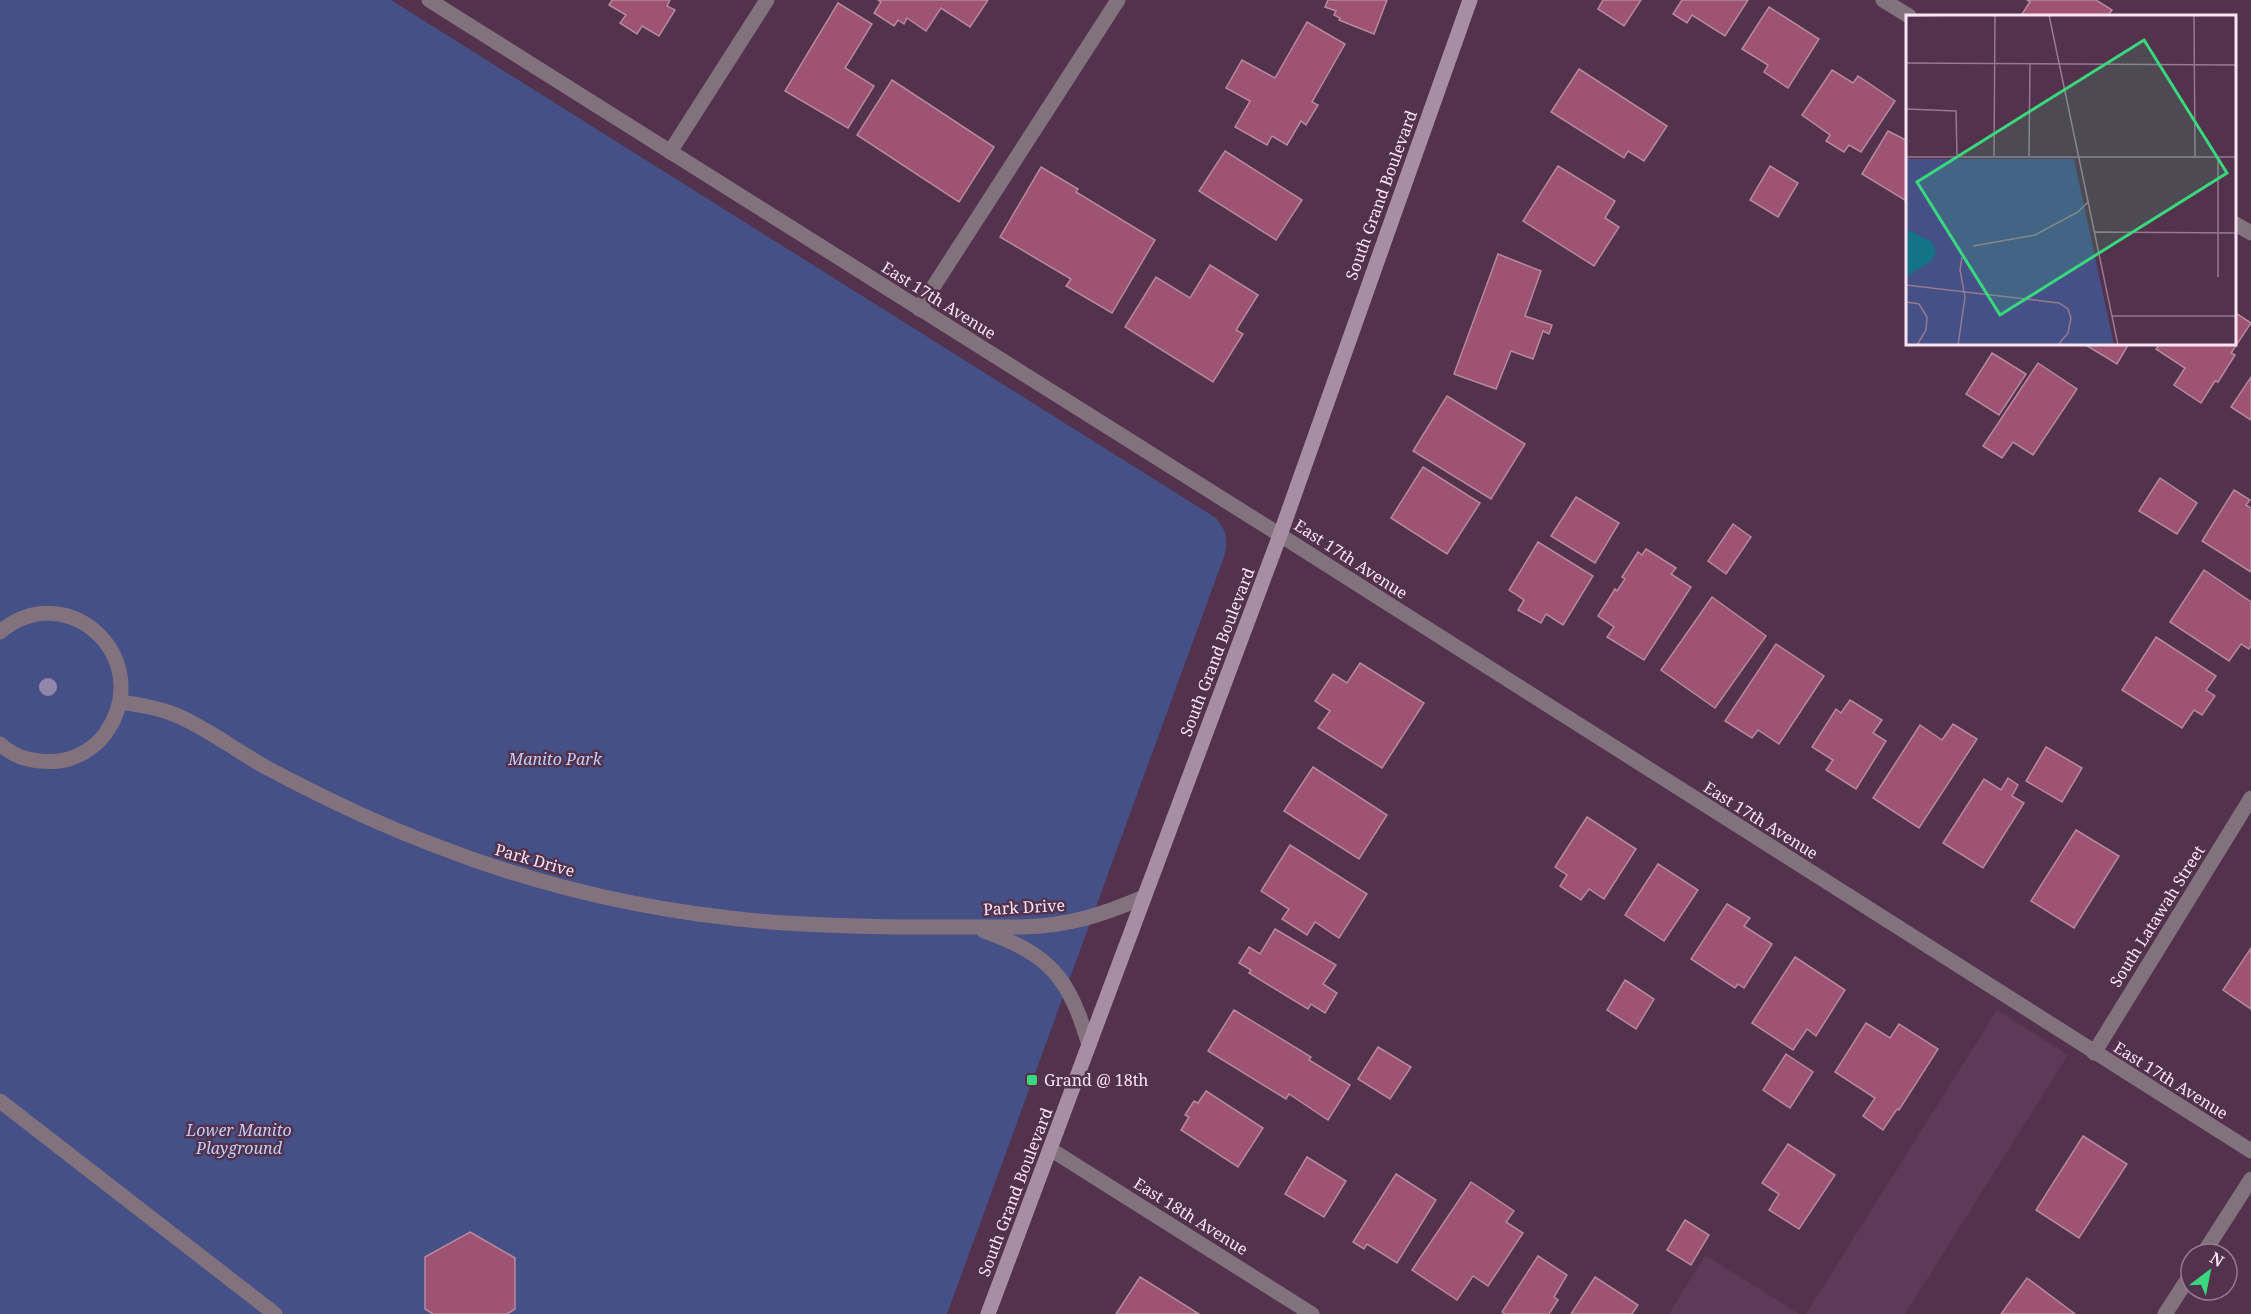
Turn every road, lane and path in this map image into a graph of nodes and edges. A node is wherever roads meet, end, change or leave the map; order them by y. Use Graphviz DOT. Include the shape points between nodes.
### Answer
graph roads {
  1 [pos="429,0"];
  2 [pos="767,0"];
  3 [pos="1118,0"];
  4 [pos="1470,0"];
  5 [pos="1883,0"];
  6 [pos="1907,15"];
  7 [pos="670,152"];
  8 [pos="2236,224"];
  9 [pos="2251,233"];
  10 [pos="919,309"];
  11 [pos="1280,535"];
  12 [pos="0,632"];
  13 [pos="121,702"];
  14 [pos="0,744"];
  15 [pos="2251,798"];
  16 [pos="1144,897"];
  17 [pos="972,927"];
  18 [pos="1089,1045"];
  19 [pos="2094,1053"];
  20 [pos="0,1101"];
  21 [pos="1050,1149"];
  22 [pos="2251,1151"];
  23 [pos="2251,1179"];
  24 [pos="2211,1242"];
  25 [pos="2179,1292"];
  26 [pos="275,1314"];
  27 [pos="988,1314"];
  28 [pos="1312,1314"];
  29 [pos="2165,1314"];
  1 -- 7 [label="street, East 17th Avenue"];
  2 -- 7 [label="street"];
  3 -- 10 [label="street"];
  4 -- 11 [label="main road, South Grand Boulevard"];
  5 -- 6 [label="street"];
  7 -- 10 [label="street, East 17th Avenue"];
  8 -- 9 [label="street"];
  10 -- 11 [label="street, East 17th Avenue"];
  11 -- 16 [label="main road, South Grand Boulevard"];
  11 -- 19 [label="street, East 17th Avenue"];
  12 -- 13 [label="street" via="28,616 50,614 71,617 90,626 106,641 117,660 122,680"];
  13 -- 14 [label="street" via="102,739 85,753 65,760 23,758"];
  13 -- 17 [label="street, Park Drive" via="179,716 294,782 383,825 480,863 571,889 734,918 830,925"];
  15 -- 19 [label="street, South Latawah Street"];
  16 -- 17 [label="street, Park Drive" via="1058,925"];
  16 -- 18 [label="main road, South Grand Boulevard"];
  17 -- 18 [label="street, Park Drive" via="1021,947 1058,974 1074,1000"];
  18 -- 21 [label="main road, South Grand Boulevard"];
  19 -- 22 [label="street, East 17th Avenue"];
  20 -- 26 [label="street"];
  21 -- 27 [label="main road, South Grand Boulevard"];
  21 -- 28 [label="street, East 18th Avenue"];
  23 -- 24 [label="street"];
  25 -- 29 [label="street"];
}
